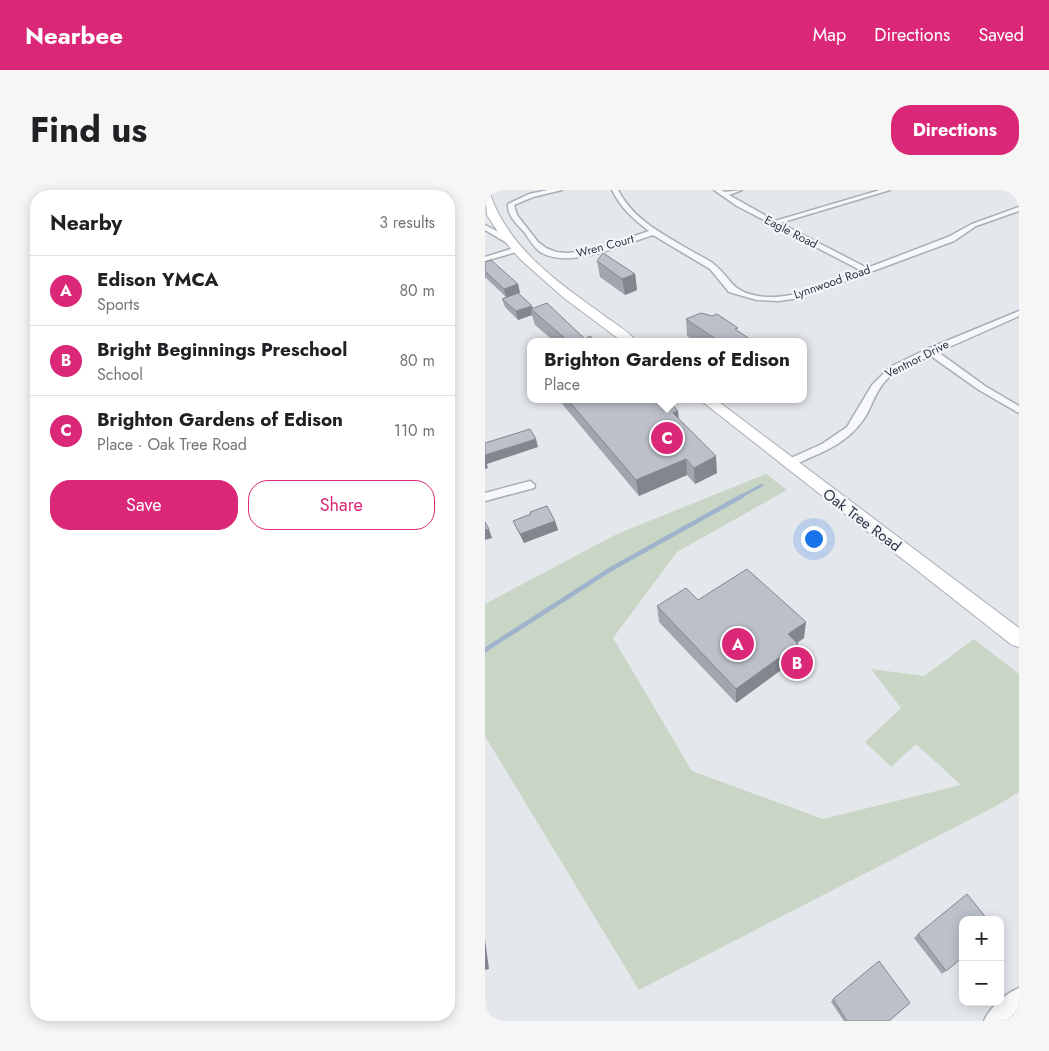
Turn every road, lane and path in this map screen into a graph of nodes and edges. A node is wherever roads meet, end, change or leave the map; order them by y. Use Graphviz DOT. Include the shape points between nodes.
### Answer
graph roads {
  1 [pos="559,190"];
  2 [pos="615,190"];
  3 [pos="739,190"];
  4 [pos="887,190"];
  5 [pos="720,192"];
  6 [pos="485,194"];
  7 [pos="1019,209"];
  8 [pos="774,223"];
  9 [pos="485,227"];
  10 [pos="654,232"];
  11 [pos="513,245"];
  12 [pos="485,259"];
  13 [pos="866,270"];
  14 [pos="1019,313"];
  15 [pos="626,338"];
  16 [pos="931,351"];
  17 [pos="711,403"];
  18 [pos="1019,410"];
  19 [pos="788,463"];
  20 [pos="531,485"];
  21 [pos="485,497"];
  22 [pos="1019,640"];
  23 [pos="1019,997"];
  24 [pos="993,1021"];
  1 -- 10 [label="street, Wren Court" via="522,197 510,208 545,251 563,255 585,254"];
  2 -- 10 [label="street, Lynnwood Road" via="632,215"];
  3 -- 5 [label="street"];
  4 -- 8 [label="street"];
  5 -- 8 [label="street, Eagle Road"];
  6 -- 11 [label="main road" via="493,217"];
  7 -- 13 [label="street, Lynnwood Road" via="974,225 951,239"];
  8 -- 13 [label="street, Eagle Road"];
  9 -- 11 [label="street"];
  10 -- 13 [label="street, Lynnwood Road" via="713,267 732,290 757,298 797,296"];
  11 -- 12 [label="street"];
  11 -- 15 [label="main road" via="545,275"];
  14 -- 16 [label="street, Ventnor Drive"];
  16 -- 18 [label="street"];
  16 -- 19 [label="street, Ventnor Drive" via="881,377 856,424 845,434 825,447"];
  17 -- 19 [label="main road, Oak Tree Road"];
  19 -- 22 [label="main road, Oak Tree Road"];
  20 -- 21 [label="street"];
  23 -- 24 [label="street"];
}
